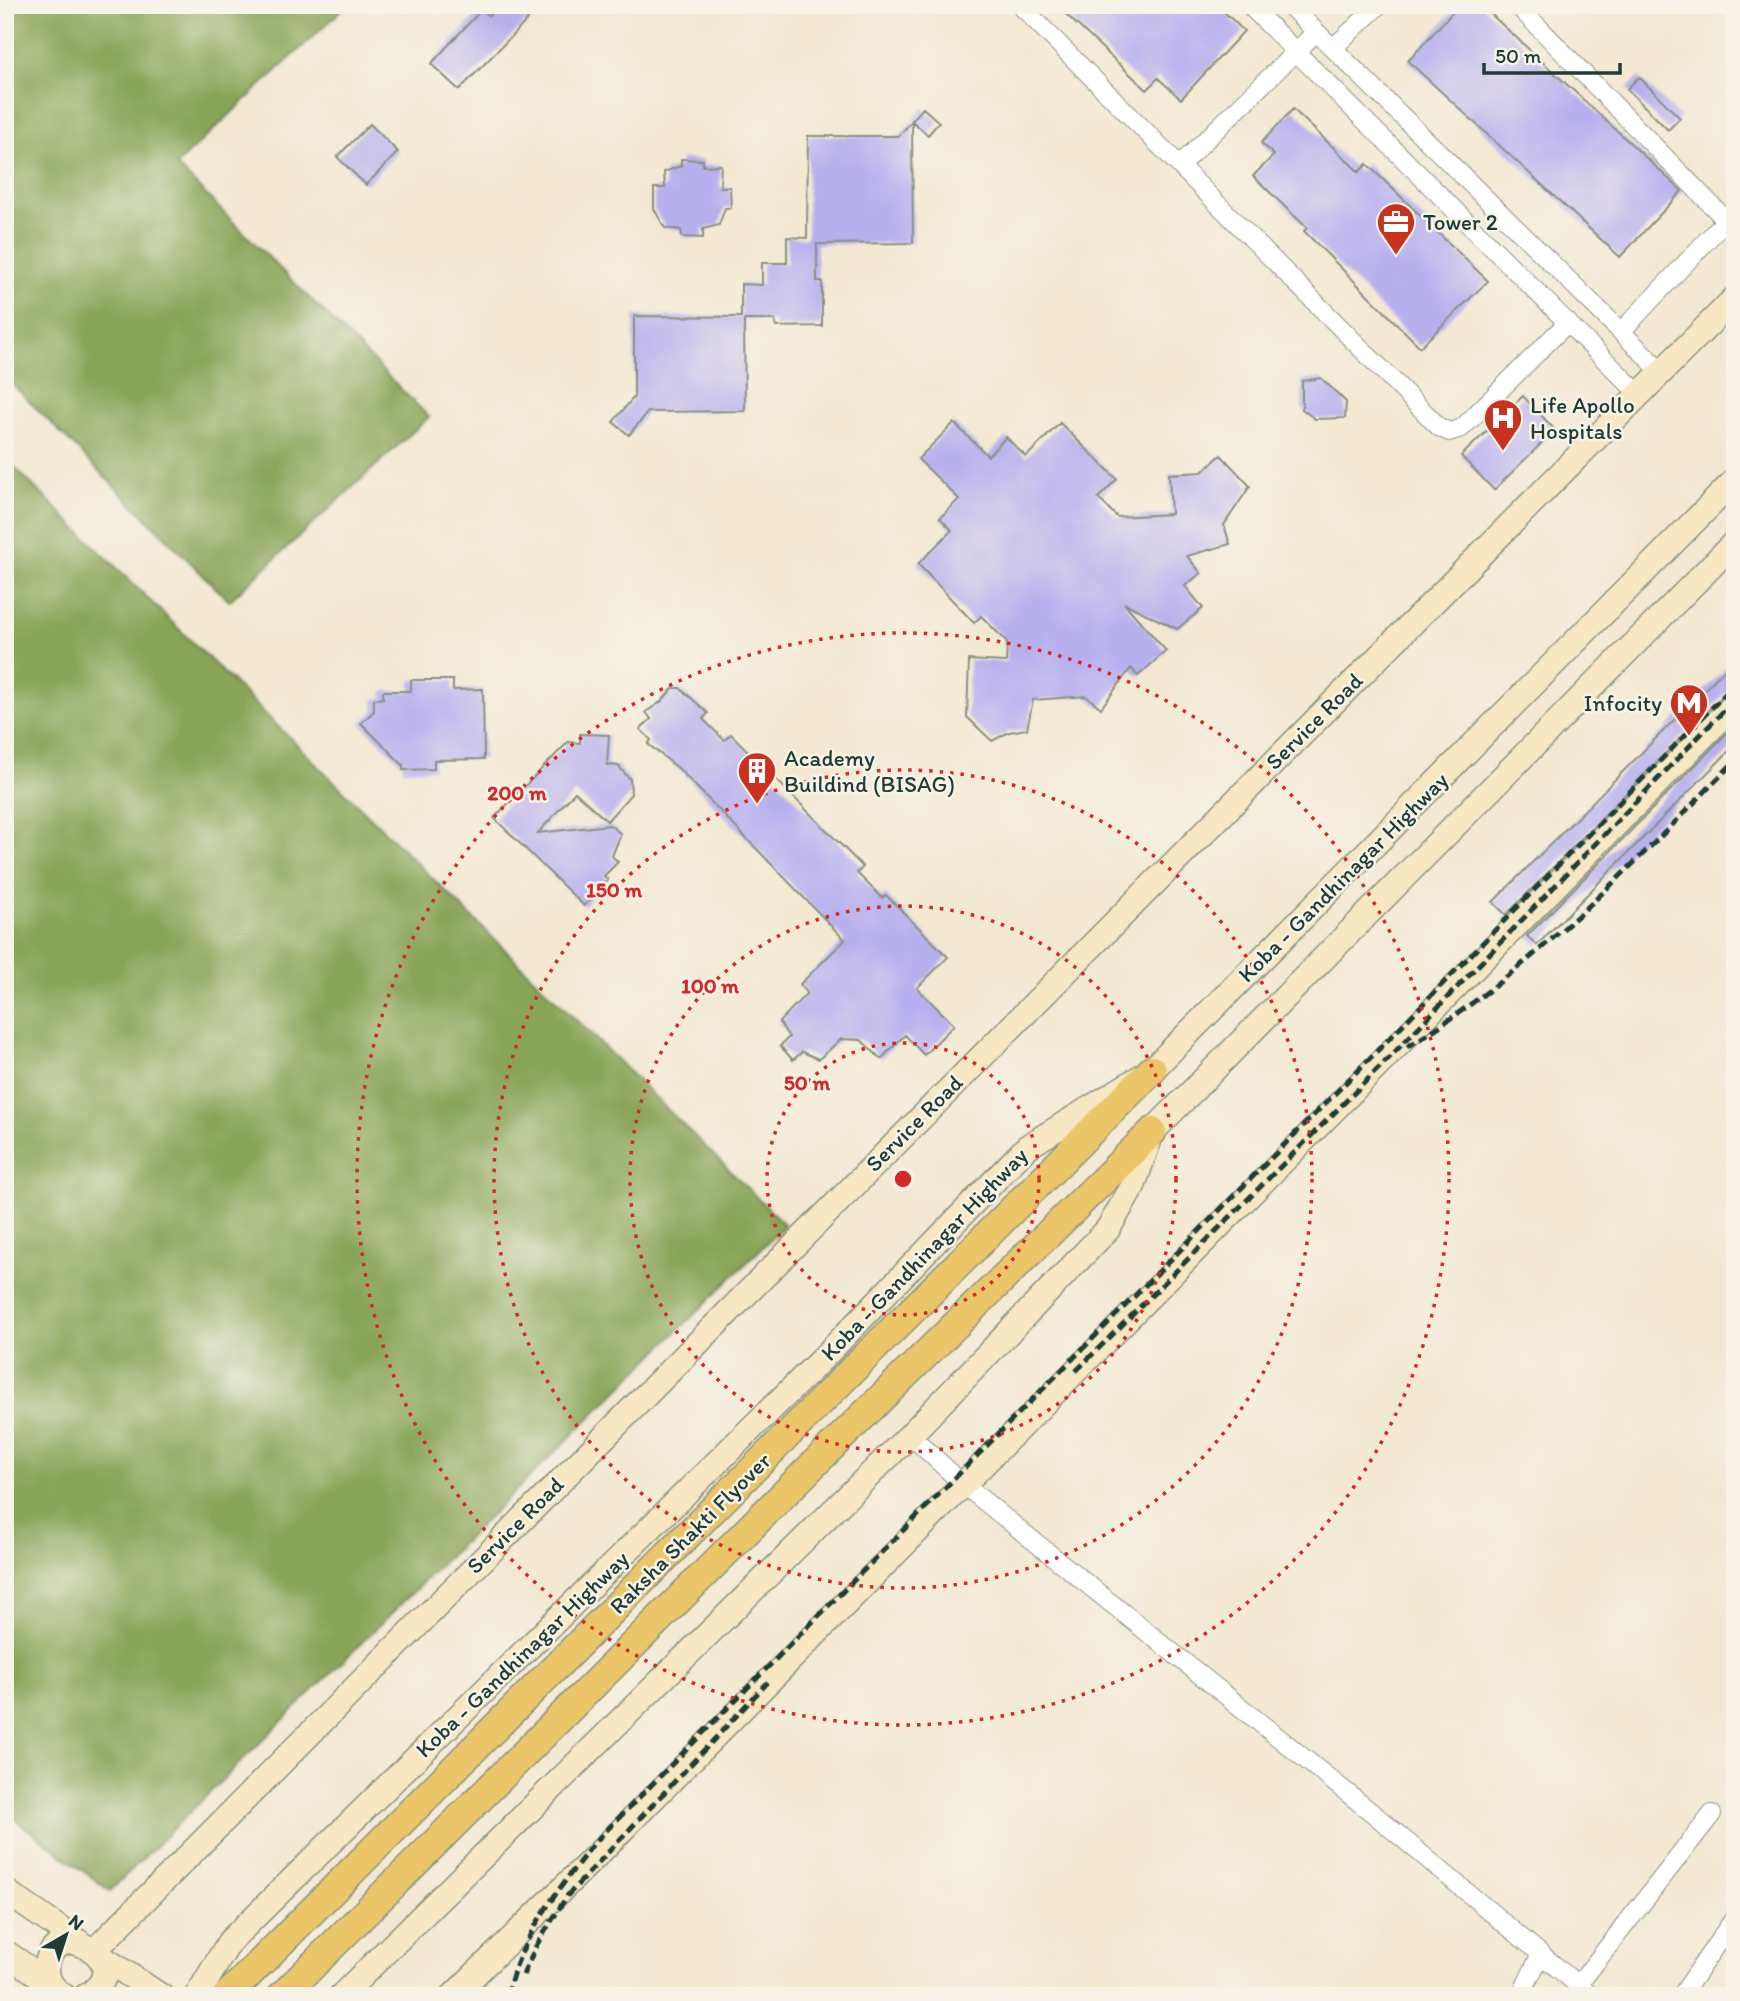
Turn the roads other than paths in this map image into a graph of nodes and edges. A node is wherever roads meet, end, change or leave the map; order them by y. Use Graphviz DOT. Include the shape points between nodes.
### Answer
graph roads {
  1 [pos="1020,5"];
  2 [pos="1249,5"];
  3 [pos="1289,5"];
  4 [pos="1379,5"];
  5 [pos="1517,5"];
  6 [pos="1316,32"];
  7 [pos="1334,47"];
  8 [pos="1295,52"];
  9 [pos="1180,165"];
  10 [pos="1735,298"];
  11 [pos="1568,322"];
  12 [pos="1621,332"];
  13 [pos="1661,371"];
  14 [pos="1639,394"];
  15 [pos="1735,480"];
  16 [pos="1735,542"];
  17 [pos="1735,704"];
  18 [pos="1152,1070"];
  19 [pos="1152,1132"];
  20 [pos="910,1435"];
  21 [pos="964,1485"];
  22 [pos="1712,1814"];
  23 [pos="5,1891"];
  24 [pos="1735,1917"];
  25 [pos="91,1949"];
  26 [pos="5,1952"];
  27 [pos="1541,1954"];
  28 [pos="236,1987"];
  29 [pos="1584,1990"];
  30 [pos="55,1991"];
  31 [pos="86,1996"];
  32 [pos="161,1996"];
  33 [pos="197,1996"];
  34 [pos="282,1996"];
  35 [pos="341,1996"];
  36 [pos="453,1996"];
  37 [pos="1520,1996"];
  38 [pos="1681,1996"];
  1 -- 9 [label="street"];
  2 -- 8 [label="street"];
  3 -- 6 [label="street"];
  4 -- 7 [label="street"];
  5 -- 12 [label="street" via="1726,220"];
  6 -- 7 [label="street"];
  6 -- 8 [label="street"];
  7 -- 12 [label="street"];
  8 -- 9 [label="street"];
  8 -- 11 [label="street"];
  9 -- 11 [label="street" via="1449,432 1462,428"];
  10 -- 13 [label="main road, Service Road"];
  11 -- 14 [label="street"];
  12 -- 13 [label="street"];
  13 -- 14 [label="main road, Service Road"];
  14 -- 25 [label="main road, Service Road"];
  15 -- 18 [label="main road, Koba - Gandhinagar Highway"];
  16 -- 19 [label="main road, Koba - Gandhinagar Highway"];
  17 -- 21 [label="main road"];
  18 -- 28 [label="main road, Raksha Shakti Flyover"];
  18 -- 33 [label="main road, Koba - Gandhinagar Highway" via="1027,1147 816,1366 230,1941"];
  19 -- 20 [label="main road, Koba - Gandhinagar Highway" via="1133,1186 1108,1229"];
  19 -- 34 [label="main road, Raksha Shakti Flyover"];
  20 -- 21 [label="street"];
  20 -- 35 [label="main road, Koba - Gandhinagar Highway"];
  21 -- 27 [label="street"];
  21 -- 36 [label="main road"];
  22 -- 29 [label="street"];
  23 -- 25 [label="main road"];
  24 -- 38 [label="street"];
  25 -- 30 [label="main road, Service Road" via="70,1942 54,1951 47,1968"];
  25 -- 31 [label="main road" via="103,1975"];
  25 -- 32 [label="main road"];
  26 -- 30 [label="main road"];
  27 -- 29 [label="street"];
  27 -- 37 [label="street"];
}
